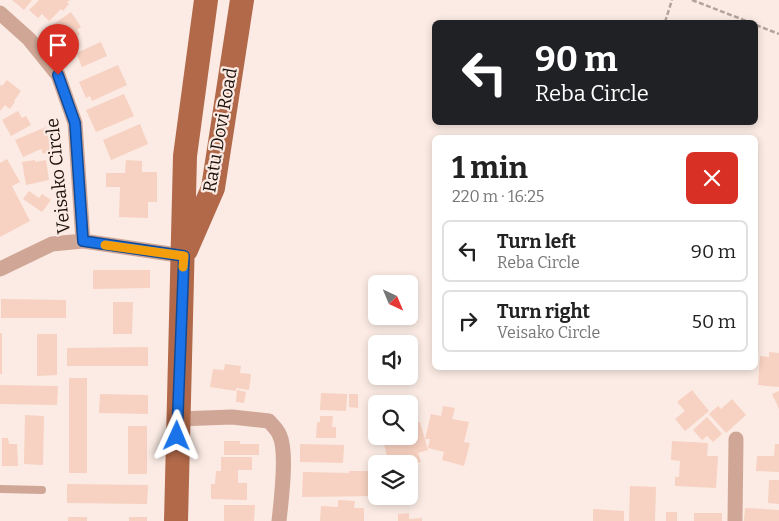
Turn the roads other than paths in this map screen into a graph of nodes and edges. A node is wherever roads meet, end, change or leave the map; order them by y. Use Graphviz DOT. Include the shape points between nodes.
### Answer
graph roads {
  1 [pos="206,0"];
  2 [pos="242,0"];
  3 [pos="0,13"];
  4 [pos="83,241"];
  5 [pos="184,256"];
  6 [pos="0,269"];
  7 [pos="178,419"];
  8 [pos="736,439"];
  9 [pos="0,489"];
  10 [pos="42,490"];
  11 [pos="176,521"];
  12 [pos="280,521"];
  13 [pos="736,521"];
  1 -- 5 [label="main road, Ratu Dovi Road" via="185,156"];
  2 -- 5 [label="main road, Ratu Dovi Road" via="213,188"];
  3 -- 4 [label="street, Veisako Circle" via="29,39 58,75 75,123"];
  4 -- 5 [label="street"];
  4 -- 6 [label="street" via="52,244"];
  5 -- 7 [label="main road, Ratu Dovi Road"];
  7 -- 11 [label="main road, Ratu Dovi Road"];
  7 -- 12 [label="street" via="232,417 269,421 280,434 282,448"];
  8 -- 13 [label="street"];
  9 -- 10 [label="lane"];
}
